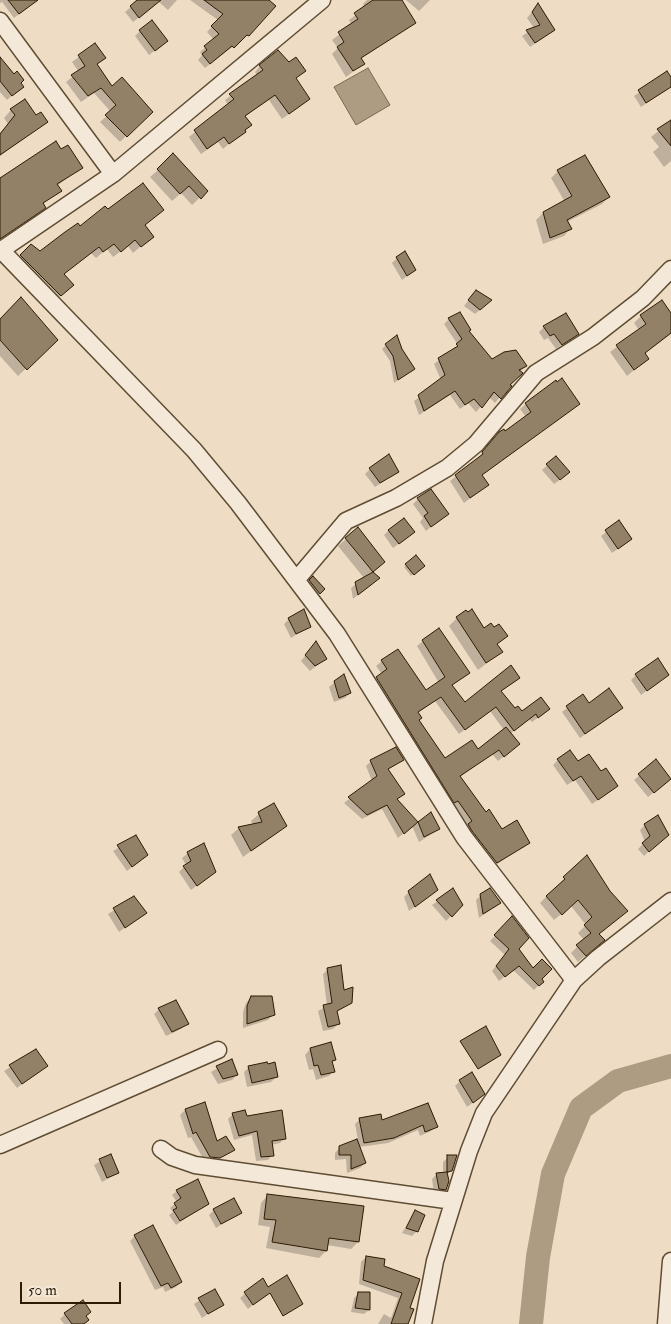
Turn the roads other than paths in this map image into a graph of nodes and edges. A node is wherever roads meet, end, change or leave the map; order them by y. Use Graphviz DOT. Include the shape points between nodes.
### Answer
graph roads {
  1 [pos="322,0"];
  2 [pos="0,21"];
  3 [pos="113,174"];
  4 [pos="0,250"];
  5 [pos="671,269"];
  6 [pos="297,579"];
  7 [pos="671,901"];
  8 [pos="574,980"];
  9 [pos="218,1050"];
  10 [pos="0,1144"];
  11 [pos="161,1148"];
  12 [pos="453,1201"];
  13 [pos="671,1262"];
  14 [pos="423,1324"];
  15 [pos="666,1324"];
  1 -- 3 [label="street"];
  2 -- 3 [label="street"];
  3 -- 4 [label="street"];
  4 -- 6 [label="street" via="194,450"];
  5 -- 6 [label="street" via="643,298 593,337 536,373 476,444 447,468 396,498 346,521"];
  6 -- 8 [label="street" via="344,644 464,837"];
  7 -- 8 [label="street"];
  8 -- 12 [label="street" via="484,1113"];
  9 -- 10 [label="street"];
  11 -- 12 [label="street" via="172,1157 194,1165"];
  12 -- 14 [label="street" via="435,1261"];
  13 -- 15 [label="street"];
}
